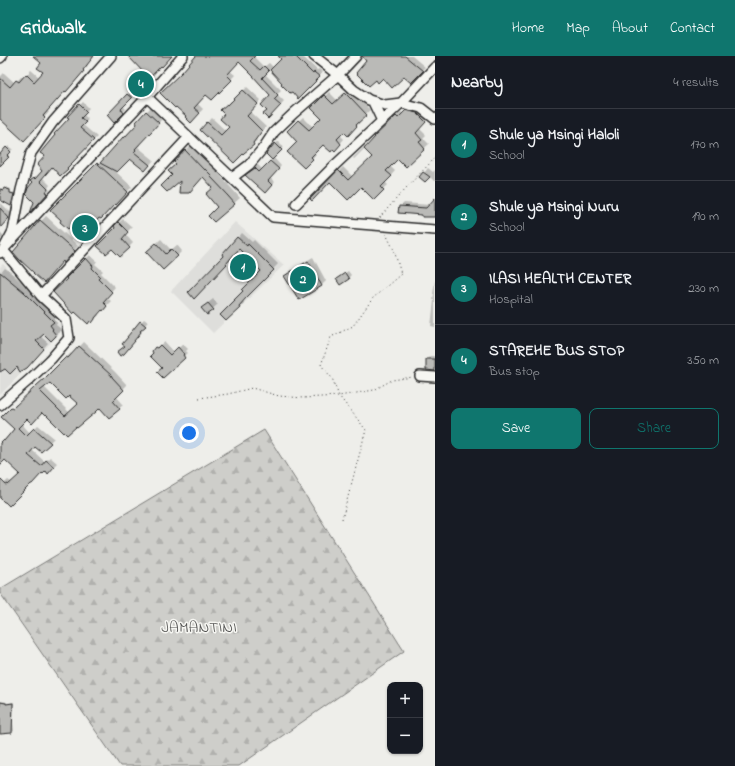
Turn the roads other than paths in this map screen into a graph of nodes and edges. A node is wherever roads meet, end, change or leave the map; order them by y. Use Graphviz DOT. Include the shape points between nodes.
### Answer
graph roads {
  1 [pos="111,56"];
  2 [pos="183,56"];
  3 [pos="314,56"];
  4 [pos="356,56"];
  5 [pos="435,67"];
  6 [pos="338,75"];
  7 [pos="146,97"];
  8 [pos="373,102"];
  9 [pos="401,103"];
  10 [pos="435,119"];
  11 [pos="382,121"];
  12 [pos="189,137"];
  13 [pos="232,178"];
  14 [pos="296,204"];
  15 [pos="435,230"];
  16 [pos="2,251"];
  17 [pos="41,296"];
  18 [pos="420,376"];
  19 [pos="435,377"];
  20 [pos="0,405"];
  1 -- 16 [label="street" via="53,122 31,153 13,231"];
  2 -- 7 [label="street"];
  3 -- 6 [label="street"];
  4 -- 6 [label="street"];
  5 -- 9 [label="street"];
  6 -- 8 [label="street" via="354,90"];
  6 -- 13 [label="street" via="274,132 249,165"];
  7 -- 12 [label="street"];
  7 -- 16 [label="street"];
  8 -- 9 [label="street" via="385,105"];
  8 -- 11 [label="street"];
  9 -- 10 [label="street" via="421,108"];
  9 -- 11 [label="street"];
  11 -- 14 [label="street"];
  12 -- 13 [label="street"];
  12 -- 17 [label="street"];
  13 -- 15 [label="street" via="272,217"];
  16 -- 17 [label="street"];
  17 -- 20 [label="street" via="66,319 69,338 51,359"];
  18 -- 19 [label="street"];
}
